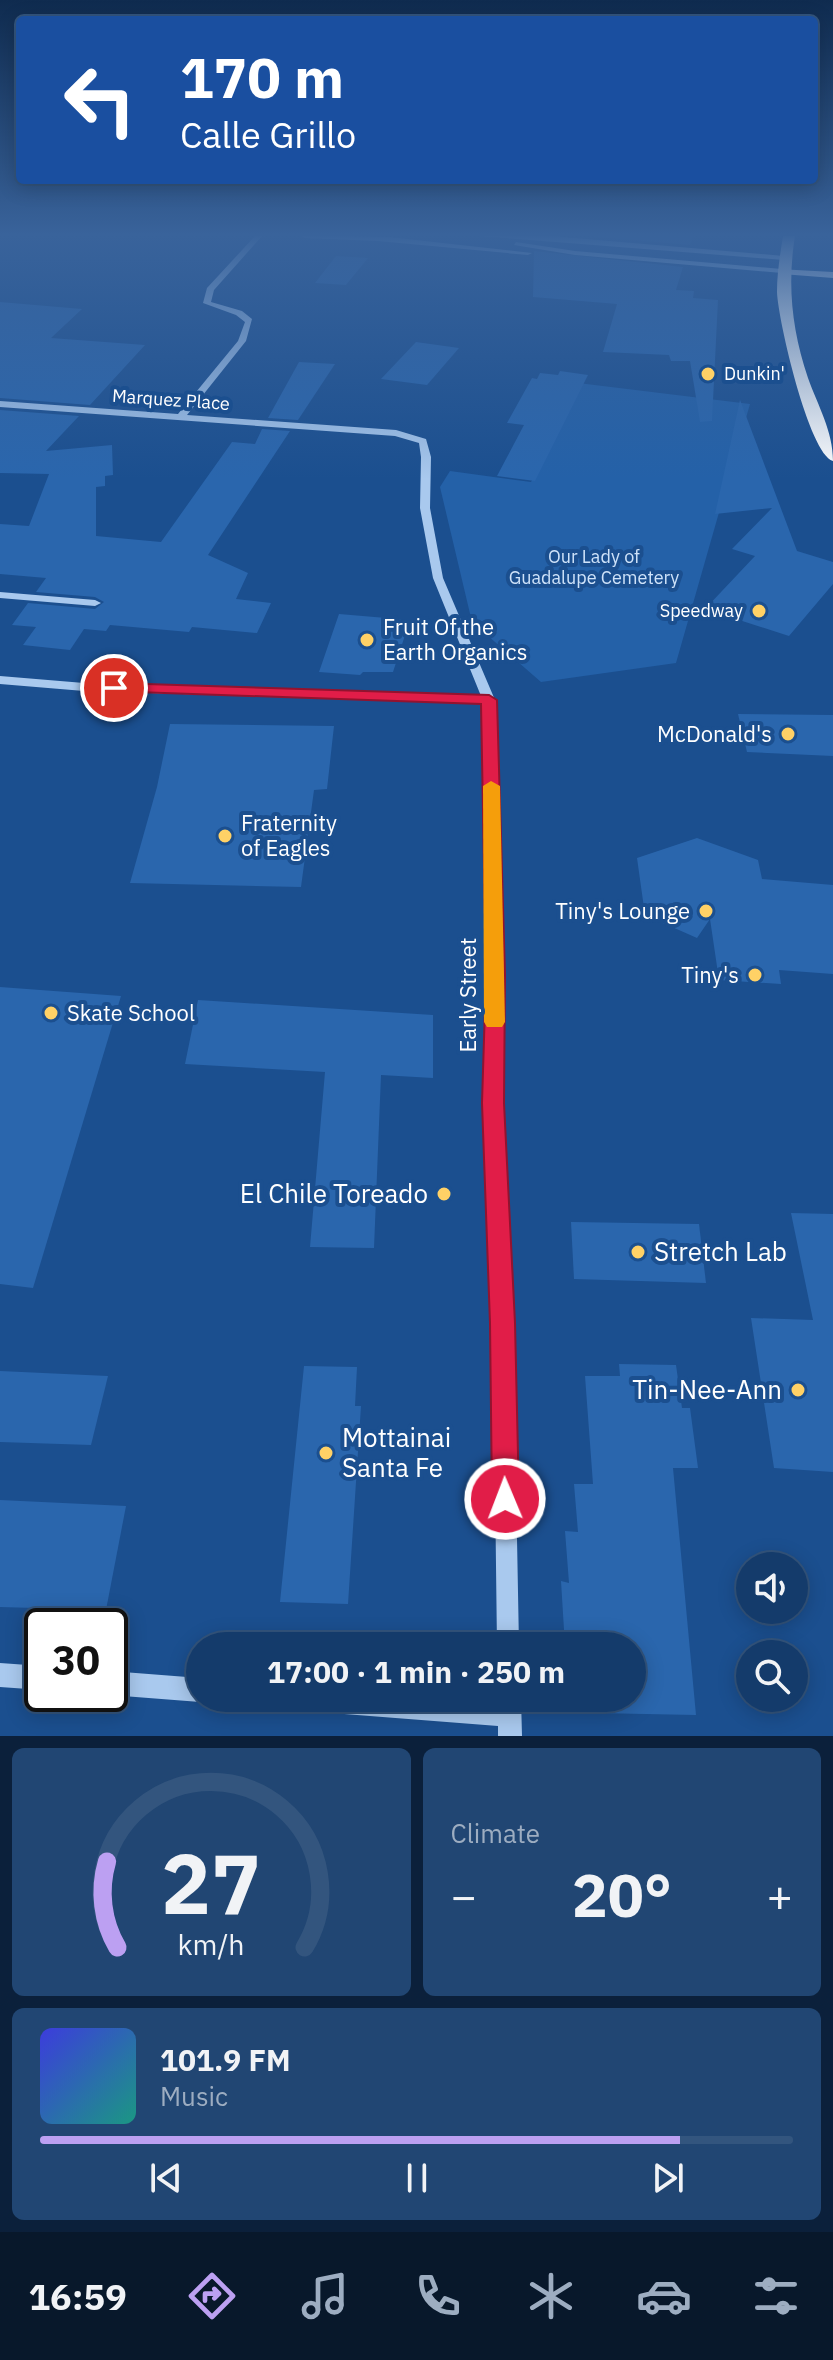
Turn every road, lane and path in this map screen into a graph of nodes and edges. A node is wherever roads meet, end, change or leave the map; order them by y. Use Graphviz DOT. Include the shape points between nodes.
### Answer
graph roads {
  1 [pos="244,317"];
  2 [pos="786,317"];
  3 [pos="0,404"];
  4 [pos="181,417"];
  5 [pos="339,429"];
  6 [pos="833,456"];
  7 [pos="0,595"];
  8 [pos="95,603"];
  9 [pos="0,680"];
  10 [pos="489,700"];
  11 [pos="508,1632"];
  12 [pos="0,1675"];
  13 [pos="24,1677"];
  14 [pos="128,1684"];
  15 [pos="186,1689"];
  16 [pos="461,1712"];
  17 [pos="509,1716"];
  1 -- 4 [label="street" via="249,321 242,341"];
  2 -- 6 [label="highway" via="810,405"];
  3 -- 4 [label="street, Marquez Place"];
  4 -- 5 [label="street, Marquez Place"];
  5 -- 10 [label="street, Early Street" via="396,433 423,441 425,508 438,578"];
  7 -- 8 [label="street"];
  9 -- 10 [label="street"];
  10 -- 11 [label="street, Early Street" via="496,975 493,1103"];
  12 -- 13 [label="street"];
  14 -- 15 [label="street"];
  16 -- 17 [label="street"];
}
